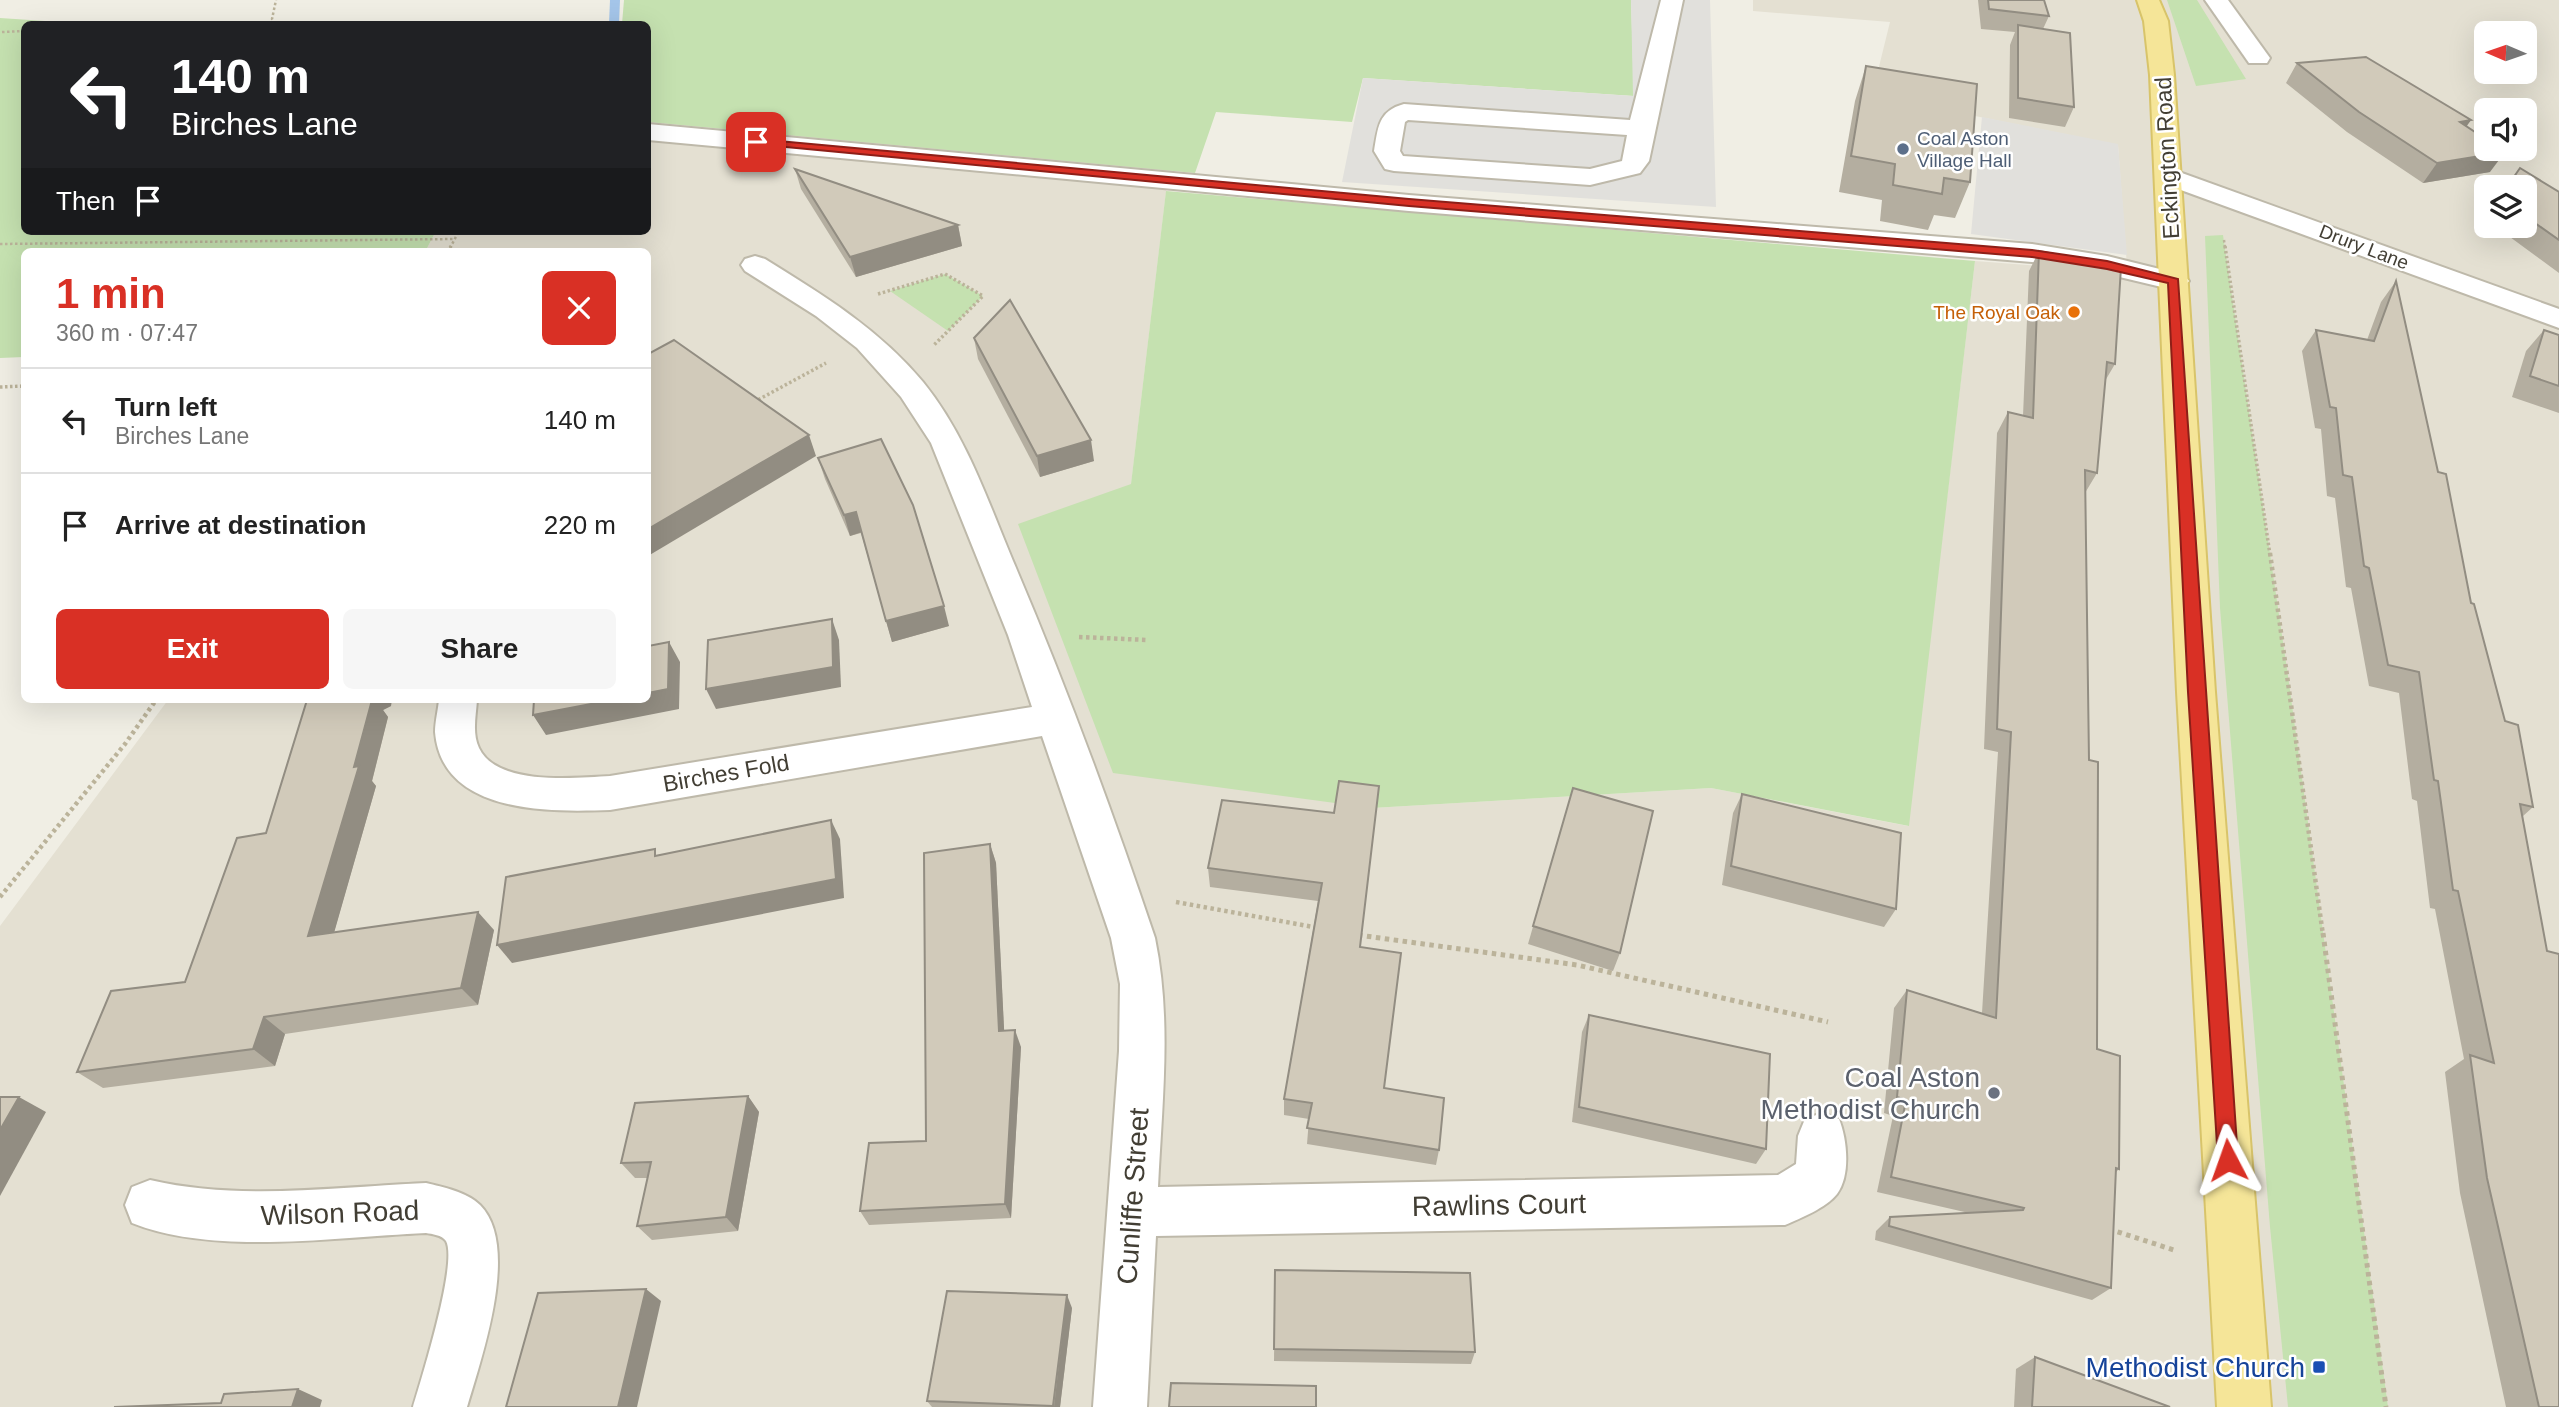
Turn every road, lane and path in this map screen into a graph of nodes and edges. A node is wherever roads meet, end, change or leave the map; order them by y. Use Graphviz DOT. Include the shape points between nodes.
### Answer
graph roads {
  1 [pos="276,0"];
  2 [pos="1672,0"];
  3 [pos="2148,0"];
  4 [pos="2216,0"];
  5 [pos="273,21"];
  6 [pos="21,31"];
  7 [pos="2,32"];
  8 [pos="2258,58"];
  9 [pos="1641,128"];
  10 [pos="651,132"];
  11 [pos="1436,166"];
  12 [pos="2168,176"];
  13 [pos="1590,177"];
  14 [pos="2218,194"];
  15 [pos="1430,204"];
  16 [pos="1588,217"];
  17 [pos="456,235"];
  18 [pos="454,239"];
  19 [pos="0,244"];
  20 [pos="450,248"];
  21 [pos="755,265"];
  22 [pos="2174,281"];
  23 [pos="827,310"];
  24 [pos="2559,319"];
  25 [pos="868,341"];
  26 [pos="901,378"];
  27 [pos="21,386"];
  28 [pos="0,387"];
  29 [pos="746,406"];
  30 [pos="1026,635"];
  31 [pos="1148,640"];
  32 [pos="154,703"];
  33 [pos="457,703"];
  34 [pos="1057,718"];
  35 [pos="1118,892"];
  36 [pos="0,897"];
  37 [pos="1333,930"];
  38 [pos="1346,933"];
  39 [pos="1828,1022"];
  40 [pos="1822,1136"];
  41 [pos="150,1205"];
  42 [pos="1131,1212"];
  43 [pos="2106,1228"];
  44 [pos="2235,1270"];
  45 [pos="440,1407"];
  46 [pos="1120,1407"];
  47 [pos="2245,1407"];
  48 [pos="2386,1407"];
  1 -- 5 [label="path"];
  2 -- 9 [label="street"];
  3 -- 12 [label="main road, Eckington Road" via="2156,21"];
  4 -- 8 [label="street"];
  6 -- 7 [label="path"];
  9 -- 11 [label="street" via="1404,112 1394,118 1387,151 1394,163"];
  9 -- 13 [label="street" via="1631,167"];
  10 -- 15 [label="street"];
  11 -- 13 [label="street"];
  11 -- 15 [label="street"];
  12 -- 14 [label="street, Drury Lane"];
  12 -- 22 [label="main road, Eckington Road"];
  13 -- 16 [label="street"];
  14 -- 24 [label="street, Drury Lane"];
  14 -- 48 [label="path"];
  15 -- 16 [label="street"];
  16 -- 22 [label="street" via="2032,253"];
  17 -- 18 [label="path"];
  18 -- 19 [label="path"];
  18 -- 20 [label="path"];
  21 -- 23 [label="street"];
  22 -- 44 [label="main road, Eckington Road"];
  23 -- 25 [label="street"];
  23 -- 26 [label="path" via="945,274 984,296"];
  25 -- 26 [label="street"];
  25 -- 29 [label="path"];
  26 -- 30 [label="street" via="947,442"];
  27 -- 28 [label="path"];
  30 -- 31 [label="path"];
  30 -- 34 [label="street"];
  32 -- 36 [label="path"];
  33 -- 34 [label="street, Birches Fold" via="458,749 473,771 508,790 552,797 610,793"];
  34 -- 35 [label="street"];
  35 -- 37 [label="path"];
  35 -- 42 [label="street, Cunliffe Street" via="1142,985"];
  38 -- 39 [label="path" via="1577,965"];
  40 -- 42 [label="street, Rawlins Court" via="1819,1177 1785,1200"];
  41 -- 45 [label="street, Wilson Road" via="192,1215 236,1217 426,1208 452,1214 469,1231 472,1262 466,1314"];
  42 -- 46 [label="street, Cunliffe Street"];
  43 -- 44 [label="path"];
  44 -- 47 [label="main road, Eckington Road"];
}
